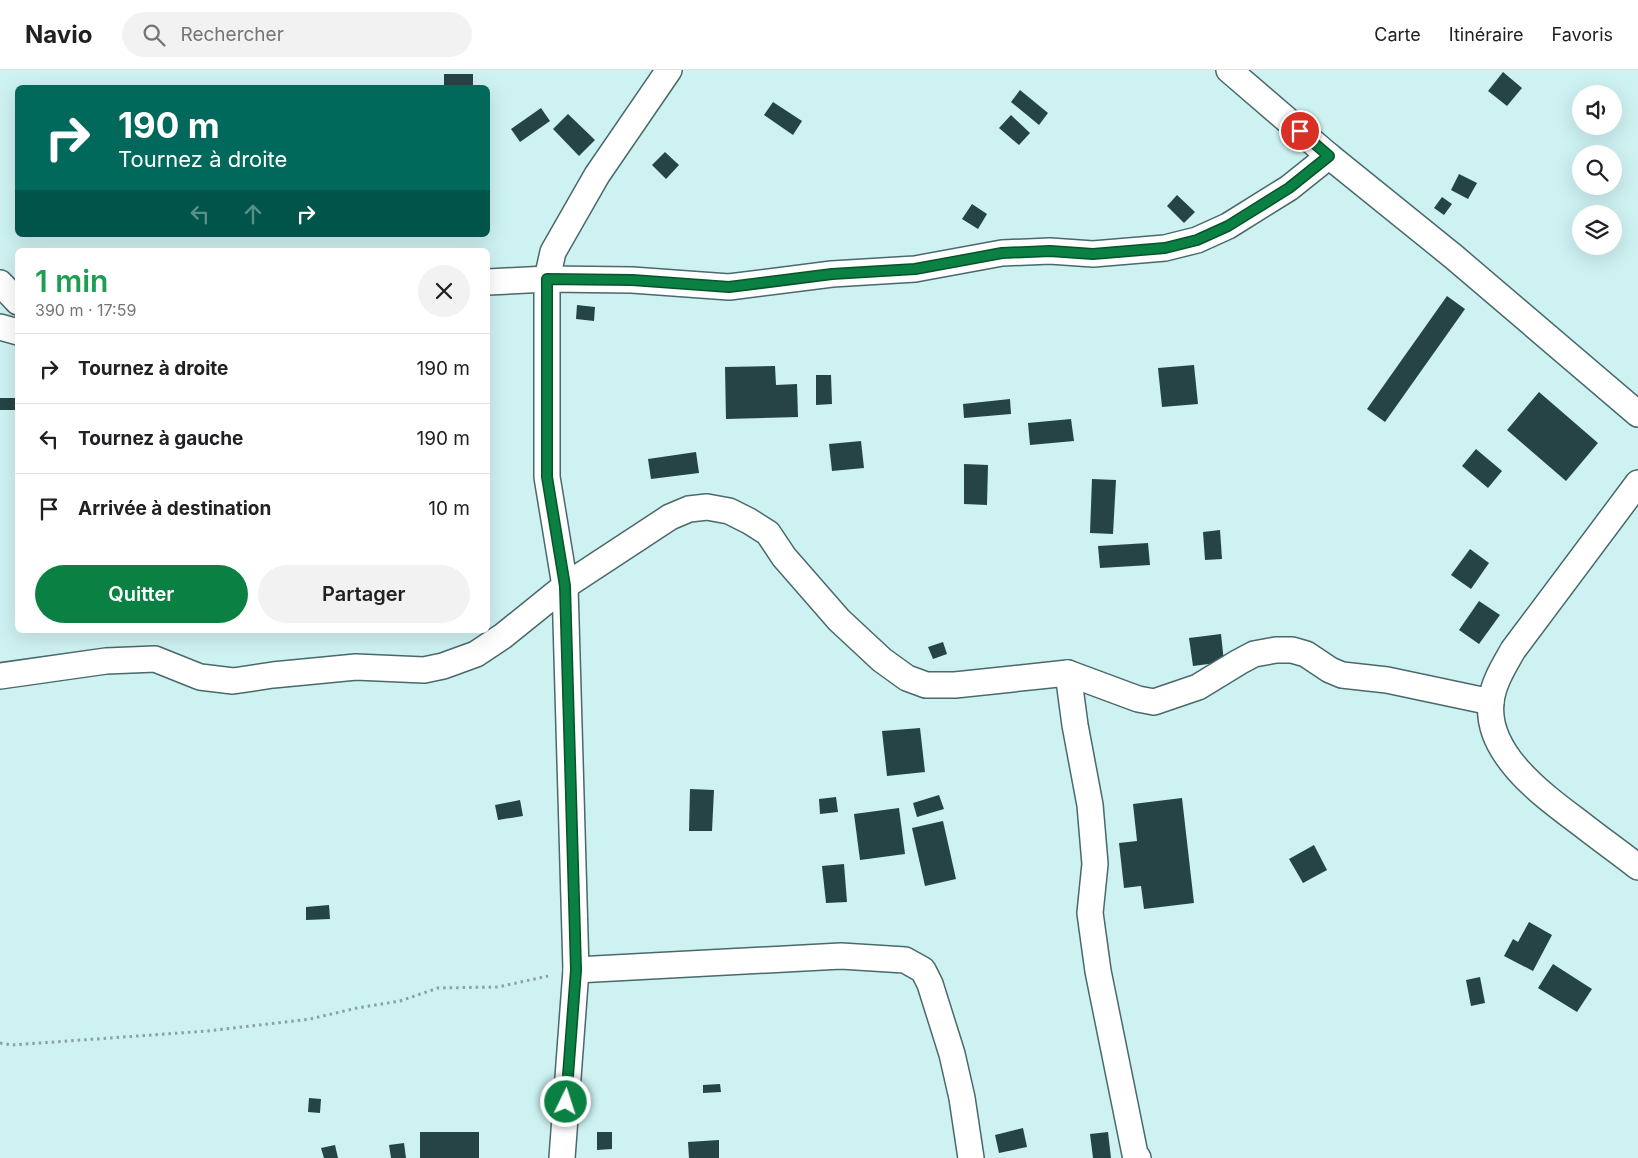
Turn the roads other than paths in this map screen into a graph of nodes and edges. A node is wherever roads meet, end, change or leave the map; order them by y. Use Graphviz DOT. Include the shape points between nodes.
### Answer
graph roads {
  1 [pos="669,70"];
  2 [pos="1229,70"];
  3 [pos="1329,156"];
  4 [pos="547,279"];
  5 [pos="490,282"];
  6 [pos="0,283"];
  7 [pos="15,299"];
  8 [pos="0,327"];
  9 [pos="15,331"];
  10 [pos="1638,414"];
  11 [pos="1638,483"];
  12 [pos="565,586"];
  13 [pos="1068,673"];
  14 [pos="0,676"];
  15 [pos="1491,702"];
  16 [pos="1638,867"];
  17 [pos="576,970"];
  18 [pos="562,1158"];
  19 [pos="971,1158"];
  20 [pos="1138,1158"];
  1 -- 4 [label="street" via="592,183 553,252"];
  2 -- 3 [label="street"];
  3 -- 4 [label="street" via="1289,188 1228,226 1197,240 1165,248 1093,254 1050,251 1002,253 915,269 832,274 729,287 632,280"];
  3 -- 10 [label="street" via="1454,257"];
  4 -- 5 [label="street"];
  4 -- 12 [label="street" via="547,477"];
  6 -- 7 [label="street"];
  8 -- 9 [label="street"];
  11 -- 15 [label="street" via="1513,650 1500,674"];
  12 -- 13 [label="street" via="670,517 689,509 707,507 730,511 768,533 784,557 839,620 882,660 907,678 926,685 955,685"];
  12 -- 14 [label="street" via="476,654 424,670 356,667 233,681 200,677 155,659 106,661"];
  12 -- 17 [label="street"];
  13 -- 15 [label="street" via="1154,702 1198,687 1254,654 1292,650 1306,654 1342,676 1387,680"];
  13 -- 20 [label="street" via="1090,805 1095,864 1090,913 1098,970"];
  15 -- 16 [label="street" via="1491,718 1498,738 1504,753 1517,769 1539,792"];
  17 -- 18 [label="street"];
  17 -- 19 [label="street" via="841,956 905,960 923,970 930,984 952,1054"];
}
